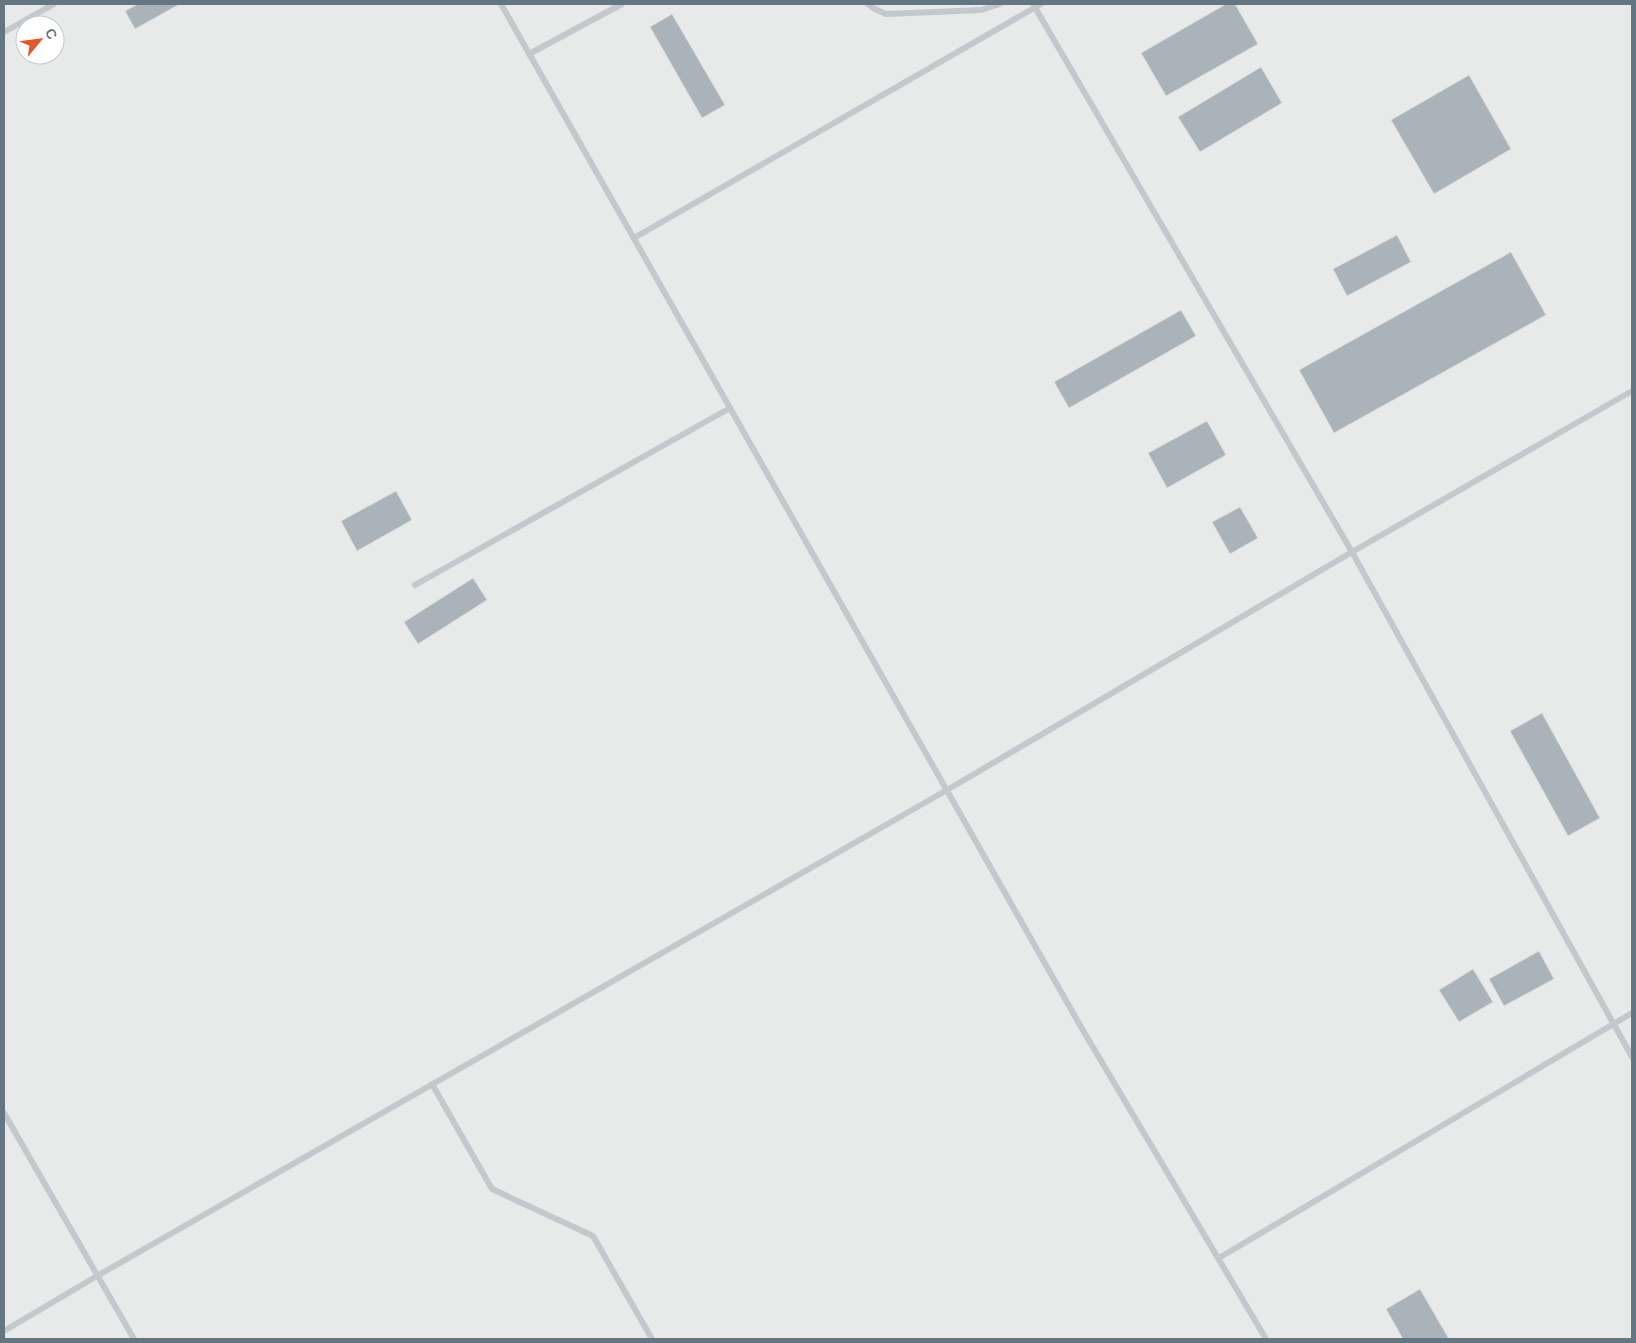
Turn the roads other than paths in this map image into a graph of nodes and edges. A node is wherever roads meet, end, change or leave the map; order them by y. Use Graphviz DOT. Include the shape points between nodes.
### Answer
graph roads {
  1 [pos="54,4"];
  2 [pos="501,4"];
  3 [pos="622,4"];
  4 [pos="868,4"];
  5 [pos="1000,4"];
  6 [pos="1036,5"];
  7 [pos="4,32"];
  8 [pos="530,54"];
  9 [pos="634,238"];
  10 [pos="1632,391"];
  11 [pos="730,408"];
  12 [pos="1352,552"];
  13 [pos="415,585"];
  14 [pos="947,790"];
  15 [pos="1632,1013"];
  16 [pos="1614,1024"];
  17 [pos="1632,1057"];
  18 [pos="432,1084"];
  19 [pos="4,1113"];
  20 [pos="1219,1258"];
  21 [pos="97,1276"];
  22 [pos="4,1331"];
  23 [pos="134,1339"];
  24 [pos="652,1339"];
  25 [pos="1266,1339"];
  1 -- 7 [label="lane"];
  2 -- 8 [label="lane"];
  3 -- 8 [label="lane"];
  4 -- 5 [label="lane" via="886,14 981,10"];
  6 -- 9 [label="lane"];
  6 -- 12 [label="lane"];
  8 -- 9 [label="lane"];
  9 -- 11 [label="lane"];
  10 -- 12 [label="lane"];
  11 -- 13 [label="lane"];
  11 -- 14 [label="lane"];
  12 -- 14 [label="lane"];
  12 -- 16 [label="lane"];
  14 -- 18 [label="lane"];
  14 -- 20 [label="lane" via="1076,1018"];
  15 -- 16 [label="lane"];
  16 -- 17 [label="lane"];
  16 -- 20 [label="lane"];
  18 -- 21 [label="lane"];
  18 -- 24 [label="lane" via="492,1189 593,1236"];
  19 -- 21 [label="lane"];
  20 -- 25 [label="lane"];
  21 -- 22 [label="lane"];
  21 -- 23 [label="lane"];
}
